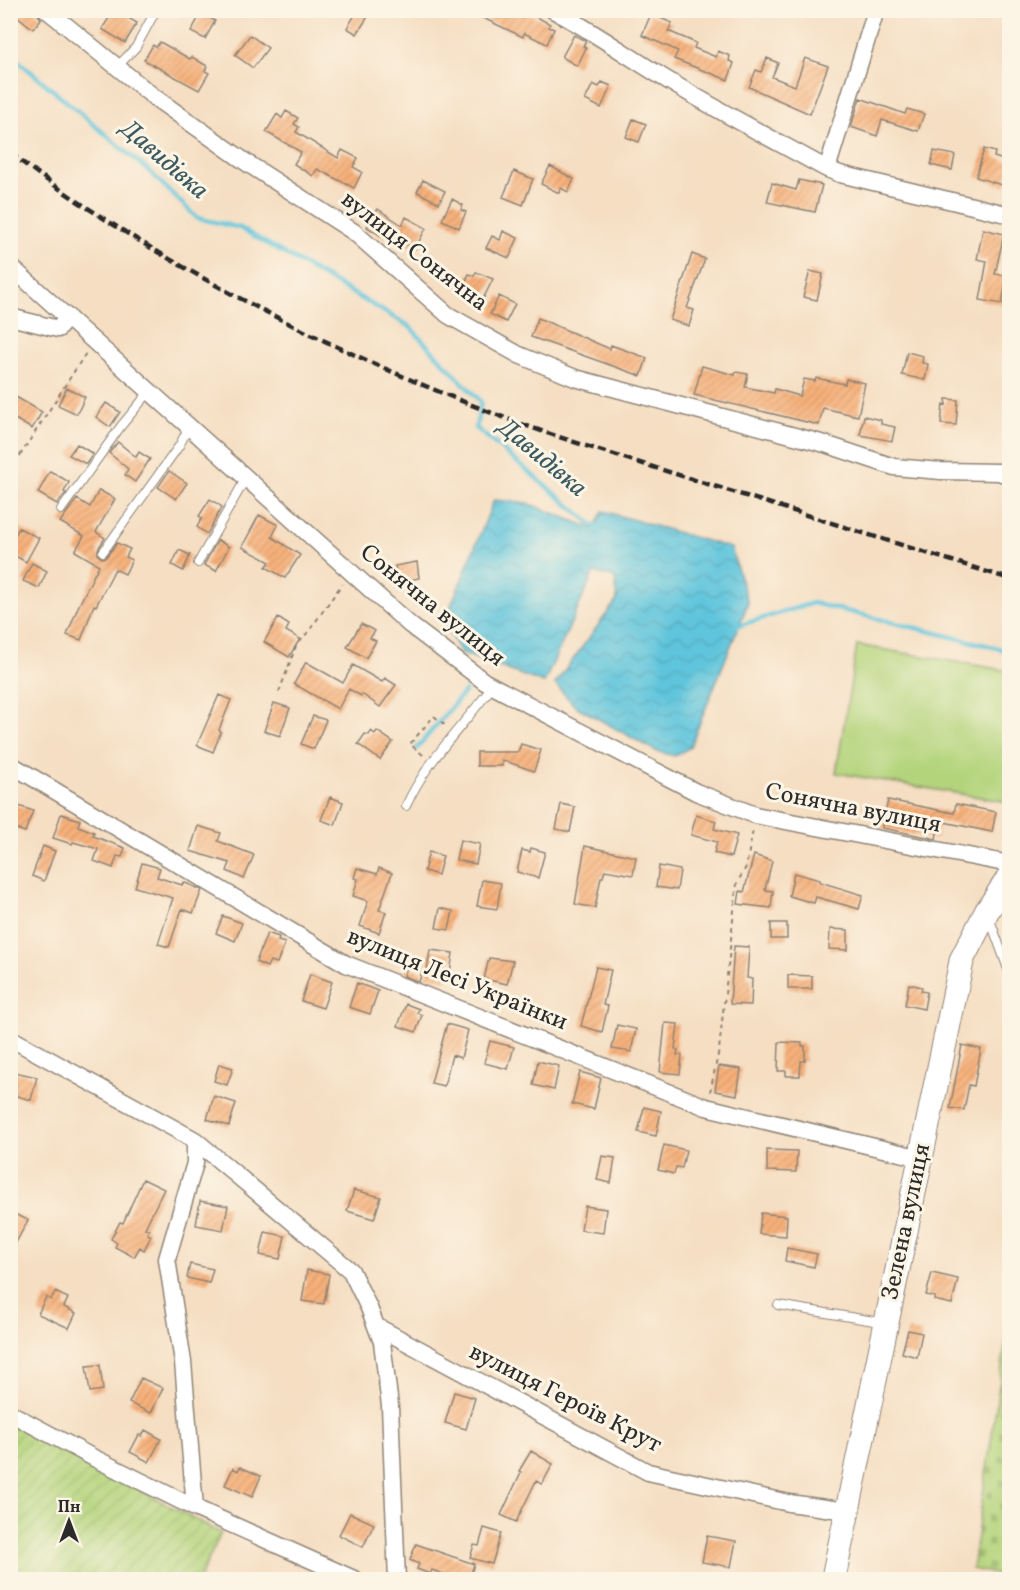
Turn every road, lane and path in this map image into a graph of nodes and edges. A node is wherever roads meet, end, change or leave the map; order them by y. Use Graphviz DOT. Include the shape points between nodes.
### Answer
graph roads {
  1 [pos="47,10"];
  2 [pos="156,10"];
  3 [pos="553,10"];
  4 [pos="876,10"];
  5 [pos="117,67"];
  6 [pos="827,169"];
  7 [pos="1010,215"];
  8 [pos="10,266"];
  9 [pos="10,317"];
  10 [pos="69,317"];
  11 [pos="94,340"];
  12 [pos="150,391"];
  13 [pos="189,427"];
  14 [pos="10,471"];
  15 [pos="1010,476"];
  16 [pos="246,478"];
  17 [pos="61,510"];
  18 [pos="103,552"];
  19 [pos="198,563"];
  20 [pos="349,571"];
  21 [pos="492,687"];
  22 [pos="279,692"];
  23 [pos="442,733"];
  24 [pos="424,756"];
  25 [pos="10,764"];
  26 [pos="406,806"];
  27 [pos="755,815"];
  28 [pos="1010,864"];
  29 [pos="1010,876"];
  30 [pos="987,911"];
  31 [pos="1010,979"];
  32 [pos="10,1038"];
  33 [pos="706,1107"];
  34 [pos="195,1140"];
  35 [pos="921,1158"];
  36 [pos="778,1305"];
  37 [pos="886,1323"];
  38 [pos="376,1326"];
  39 [pos="10,1413"];
  40 [pos="195,1508"];
  41 [pos="847,1511"];
  42 [pos="356,1580"];
  43 [pos="397,1580"];
  44 [pos="833,1580"];
  1 -- 5 [label="street, вулиця Сонячна"];
  2 -- 5 [label="lane" via="136,47"];
  3 -- 6 [label="street" via="700,100"];
  4 -- 6 [label="street"];
  5 -- 15 [label="street, вулиця Сонячна" via="247,163 354,232 448,315 519,355 575,378 825,444 894,467 999,472"];
  6 -- 7 [label="street"];
  8 -- 10 [label="street, Сонячна вулиця"];
  9 -- 10 [label="street" via="58,329"];
  10 -- 11 [label="street, Сонячна вулиця"];
  11 -- 12 [label="street, Сонячна вулиця"];
  11 -- 14 [label="path"];
  12 -- 13 [label="street, Сонячна вулиця"];
  12 -- 17 [label="lane"];
  13 -- 16 [label="street, Сонячна вулиця"];
  13 -- 18 [label="lane" via="180,446"];
  16 -- 19 [label="lane"];
  16 -- 20 [label="street, Сонячна вулиця"];
  20 -- 21 [label="street, Сонячна вулиця" via="410,626"];
  20 -- 22 [label="path" via="296,646"];
  21 -- 26 [label="lane" via="426,770"];
  21 -- 27 [label="street, Сонячна вулиця" via="696,792"];
  23 -- 24 [label="path" via="447,727 434,716 410,744"];
  25 -- 33 [label="street, вулиця Лесі Українки" via="346,964"];
  27 -- 28 [label="street, Сонячна вулиця"];
  27 -- 33 [label="path" via="746,867 737,883 719,1050"];
  29 -- 30 [label="street, Зелена вулиця"];
  30 -- 31 [label="lane"];
  30 -- 35 [label="street, Зелена вулиця" via="962,959"];
  32 -- 34 [label="street"];
  33 -- 35 [label="street, вулиця Лесі Українки"];
  34 -- 38 [label="street" via="351,1271"];
  34 -- 40 [label="street" via="195,1163 167,1259 183,1362"];
  35 -- 37 [label="street, Зелена вулиця"];
  36 -- 37 [label="lane"];
  37 -- 41 [label="street, Зелена вулиця"];
  38 -- 41 [label="street, вулиця Героїв Крут" via="648,1472 789,1503"];
  38 -- 43 [label="street" via="382,1342 390,1406"];
  39 -- 40 [label="street"];
  40 -- 42 [label="street"];
  41 -- 44 [label="street, Зелена вулиця"];
}
